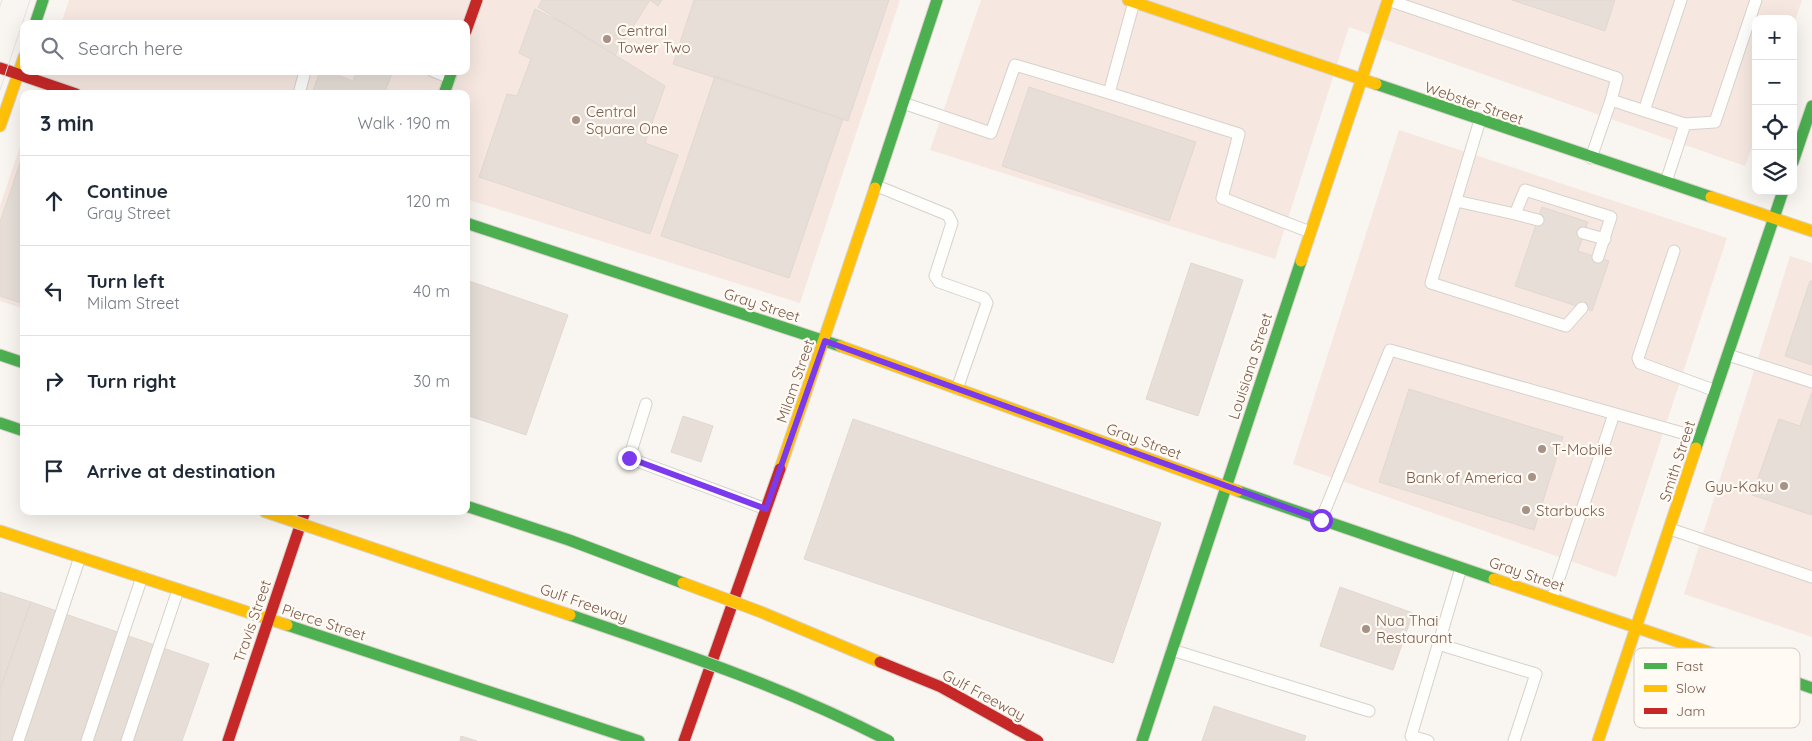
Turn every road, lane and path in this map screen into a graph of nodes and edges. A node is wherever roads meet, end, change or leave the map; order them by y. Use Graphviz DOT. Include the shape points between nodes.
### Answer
graph roads {
  1 [pos="43,0"];
  2 [pos="477,0"];
  3 [pos="937,0"];
  4 [pos="1388,0"];
  5 [pos="1681,0"];
  6 [pos="1756,0"];
  7 [pos="1131,1"];
  8 [pos="36,20"];
  9 [pos="470,20"];
  10 [pos="20,66"];
  11 [pos="0,68"];
  12 [pos="17,74"];
  13 [pos="304,75"];
  14 [pos="451,75"];
  15 [pos="1361,80"];
  16 [pos="64,90"];
  17 [pos="300,90"];
  18 [pos="445,90"];
  19 [pos="1109,93"];
  20 [pos="1611,100"];
  21 [pos="903,102"];
  22 [pos="1812,106"];
  23 [pos="1644,111"];
  24 [pos="1480,120"];
  25 [pos="1685,124"];
  26 [pos="0,126"];
  27 [pos="1797,150"];
  28 [pos="1591,158"];
  29 [pos="1666,182"];
  30 [pos="877,186"];
  31 [pos="1782,195"];
  32 [pos="1456,201"];
  33 [pos="1515,214"];
  34 [pos="1774,219"];
  35 [pos="1538,220"];
  36 [pos="470,225"];
  37 [pos="1812,231"];
  38 [pos="1310,232"];
  39 [pos="1583,233"];
  40 [pos="1605,240"];
  41 [pos="1674,251"];
  42 [pos="1598,257"];
  43 [pos="1582,308"];
  44 [pos="825,341"];
  45 [pos="0,355"];
  46 [pos="1728,355"];
  47 [pos="20,362"];
  48 [pos="1812,382"];
  49 [pos="957,389"];
  50 [pos="1716,391"];
  51 [pos="646,404"];
  52 [pos="1614,414"];
  53 [pos="0,423"];
  54 [pos="20,430"];
  55 [pos="1700,438"];
  56 [pos="1226,487"];
  57 [pos="470,507"];
  58 [pos="766,509"];
  59 [pos="275,515"];
  60 [pos="304,515"];
  61 [pos="1321,520"];
  62 [pos="1670,529"];
  63 [pos="0,531"];
  64 [pos="80,558"];
  65 [pos="1461,568"];
  66 [pos="142,577"];
  67 [pos="1812,577"];
  68 [pos="178,590"];
  69 [pos="1552,599"];
  70 [pos="269,620"];
  71 [pos="1637,628"];
  72 [pos="1438,644"];
  73 [pos="1697,648"];
  74 [pos="1172,650"];
  75 [pos="1800,682"];
  76 [pos="1812,686"];
  77 [pos="1369,711"];
  78 [pos="18,741"];
  79 [pos="87,741"];
  80 [pos="127,741"];
  81 [pos="228,741"];
  82 [pos="639,741"];
  83 [pos="684,741"];
  84 [pos="889,741"];
  85 [pos="1038,741"];
  86 [pos="1142,741"];
  87 [pos="1428,741"];
  88 [pos="1514,741"];
  89 [pos="1598,741"];
  1 -- 8 [label="main road"];
  2 -- 9 [label="main road"];
  3 -- 21 [label="main road, Milam Street"];
  4 -- 15 [label="main road, Louisiana Street"];
  4 -- 20 [label="lane" via="1618,78"];
  5 -- 23 [label="lane"];
  6 -- 25 [label="lane" via="1715,122"];
  7 -- 15 [label="main road, Webster Street"];
  7 -- 19 [label="lane"];
  10 -- 12 [label="main road"];
  11 -- 12 [label="main road"];
  12 -- 16 [label="main road"];
  12 -- 26 [label="main road"];
  13 -- 17 [label="lane"];
  14 -- 18 [label="main road"];
  15 -- 24 [label="main road, Webster Street"];
  15 -- 38 [label="main road, Louisiana Street"];
  19 -- 21 [label="lane" via="1015,65 991,133"];
  19 -- 38 [label="lane" via="1240,134 1222,198"];
  20 -- 23 [label="lane"];
  20 -- 28 [label="lane"];
  21 -- 30 [label="main road, Milam Street"];
  22 -- 27 [label="main road"];
  23 -- 25 [label="lane"];
  24 -- 28 [label="main road, Webster Street"];
  24 -- 32 [label="lane"];
  25 -- 29 [label="lane"];
  28 -- 29 [label="main road, Webster Street"];
  29 -- 34 [label="main road, Webster Street"];
  30 -- 44 [label="main road, Milam Street"];
  30 -- 49 [label="lane" via="948,216 952,223 935,276 939,282 984,298 987,303"];
  31 -- 34 [label="main road, Smith Street"];
  32 -- 33 [label="lane"];
  32 -- 43 [label="lane" via="1431,283 1566,326"];
  33 -- 35 [label="lane"];
  33 -- 40 [label="lane" via="1525,190 1611,218"];
  34 -- 37 [label="main road, Webster Street"];
  34 -- 46 [label="main road, Smith Street"];
  36 -- 44 [label="main road, Gray Street"];
  38 -- 56 [label="main road, Louisiana Street"];
  39 -- 40 [label="lane"];
  40 -- 42 [label="lane"];
  41 -- 50 [label="lane" via="1638,358 1640,363"];
  44 -- 49 [label="main road, Gray Street"];
  44 -- 58 [label="main road, Milam Street"];
  45 -- 47 [label="main road"];
  46 -- 48 [label="lane"];
  46 -- 50 [label="main road, Smith Street"];
  49 -- 56 [label="main road, Gray Street"];
  50 -- 55 [label="main road, Smith Street"];
  51 -- 58 [label="lane" via="629,458"];
  52 -- 55 [label="lane"];
  52 -- 61 [label="lane" via="1390,350"];
  52 -- 69 [label="lane"];
  53 -- 54 [label="main road"];
  55 -- 62 [label="main road, Smith Street"];
  56 -- 61 [label="main road, Gray Street"];
  56 -- 74 [label="main road, Louisiana Street"];
  57 -- 85 [label="main road, Gulf Freeway, bridge" via="569,540 761,612 941,687"];
  58 -- 83 [label="main road, Milam Street"];
  59 -- 84 [label="main road, Gulf Freeway, bridge" via="666,647 766,685 858,724"];
  60 -- 70 [label="main road, Travis Street"];
  61 -- 65 [label="main road, Gray Street"];
  62 -- 67 [label="lane"];
  62 -- 71 [label="main road, Smith Street"];
  63 -- 64 [label="main road, Pierce Street"];
  64 -- 66 [label="main road, Pierce Street"];
  64 -- 78 [label="lane"];
  65 -- 69 [label="main road, Gray Street"];
  65 -- 72 [label="lane"];
  66 -- 68 [label="main road, Pierce Street"];
  66 -- 79 [label="lane"];
  68 -- 70 [label="main road, Pierce Street"];
  68 -- 80 [label="lane"];
  69 -- 71 [label="main road, Gray Street"];
  70 -- 81 [label="main road, Travis Street"];
  70 -- 82 [label="main road, Pierce Street"];
  71 -- 73 [label="main road, Gray Street"];
  71 -- 89 [label="main road, Smith Street"];
  72 -- 87 [label="lane" via="1411,736"];
  72 -- 88 [label="lane" via="1536,674"];
  74 -- 77 [label="lane"];
  74 -- 86 [label="main road, Louisiana Street"];
  75 -- 76 [label="main road, Gray Street"];
}
